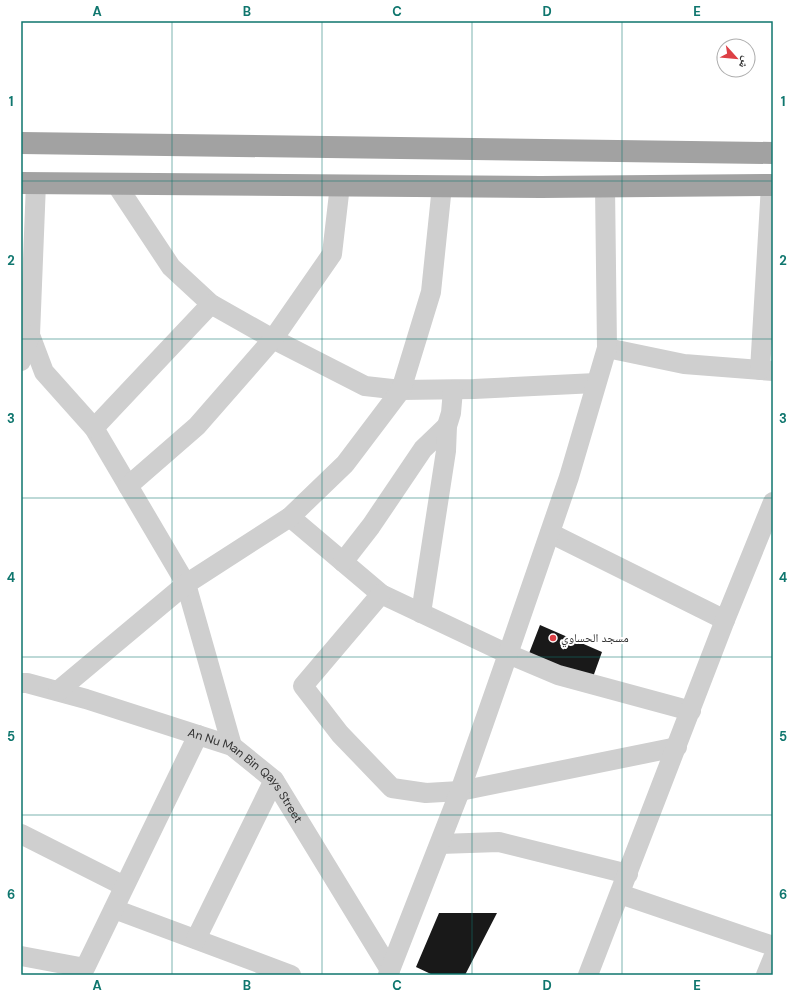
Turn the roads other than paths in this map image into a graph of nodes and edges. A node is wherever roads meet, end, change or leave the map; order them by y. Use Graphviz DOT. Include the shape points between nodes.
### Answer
graph roads {
  1 [pos="21,143"];
  2 [pos="773,153"];
  3 [pos="29,183"];
  4 [pos="116,184"];
  5 [pos="340,185"];
  6 [pos="772,185"];
  7 [pos="442,186"];
  8 [pos="605,186"];
  9 [pos="211,304"];
  10 [pos="30,335"];
  11 [pos="273,339"];
  12 [pos="606,348"];
  13 [pos="21,361"];
  14 [pos="767,371"];
  15 [pos="596,383"];
  16 [pos="401,390"];
  17 [pos="453,390"];
  18 [pos="447,426"];
  19 [pos="94,428"];
  20 [pos="128,486"];
  21 [pos="773,502"];
  22 [pos="290,517"];
  23 [pos="550,533"];
  24 [pos="343,562"];
  25 [pos="186,584"];
  26 [pos="381,594"];
  27 [pos="422,613"];
  28 [pos="725,620"];
  29 [pos="508,654"];
  30 [pos="21,683"];
  31 [pos="58,691"];
  32 [pos="691,711"];
  33 [pos="198,735"];
  34 [pos="232,746"];
  35 [pos="676,747"];
  36 [pos="274,780"];
  37 [pos="460,791"];
  38 [pos="21,834"];
  39 [pos="440,844"];
  40 [pos="628,874"];
  41 [pos="124,886"];
  42 [pos="620,894"];
  43 [pos="114,909"];
  44 [pos="196,940"];
  45 [pos="773,946"];
  46 [pos="21,956"];
  47 [pos="773,958"];
  48 [pos="389,973"];
  49 [pos="291,975"];
  50 [pos="588,975"];
  51 [pos="766,975"];
  1 -- 2 [label="highway"];
  3 -- 4 [label="highway"];
  3 -- 10 [label="street"];
  4 -- 5 [label="highway"];
  4 -- 9 [label="street" via="171,267"];
  5 -- 7 [label="highway"];
  5 -- 11 [label="street" via="332,254"];
  6 -- 8 [label="highway"];
  6 -- 14 [label="street"];
  7 -- 8 [label="highway"];
  7 -- 16 [label="street" via="431,292"];
  8 -- 12 [label="street"];
  9 -- 11 [label="street"];
  9 -- 19 [label="street"];
  10 -- 13 [label="street"];
  10 -- 19 [label="street" via="44,372"];
  11 -- 16 [label="street" via="365,386"];
  11 -- 20 [label="street" via="196,426"];
  12 -- 14 [label="street" via="684,364"];
  12 -- 15 [label="street"];
  15 -- 17 [label="street"];
  15 -- 23 [label="street"];
  16 -- 17 [label="street"];
  16 -- 22 [label="street" via="345,464"];
  17 -- 18 [label="street"];
  18 -- 24 [label="street" via="423,449 371,526"];
  18 -- 27 [label="street" via="446,452"];
  19 -- 20 [label="street"];
  20 -- 25 [label="street"];
  21 -- 28 [label="street"];
  22 -- 24 [label="street"];
  22 -- 25 [label="street"];
  23 -- 28 [label="street"];
  23 -- 29 [label="street"];
  24 -- 26 [label="street"];
  25 -- 31 [label="street"];
  25 -- 34 [label="street"];
  26 -- 27 [label="street"];
  26 -- 37 [label="street" via="303,686 340,734 392,788 426,793"];
  27 -- 29 [label="street"];
  28 -- 32 [label="street"];
  29 -- 32 [label="street" via="558,675"];
  29 -- 37 [label="street"];
  30 -- 31 [label="street, An Nu Man Bin Qays Street"];
  31 -- 33 [label="street, An Nu Man Bin Qays Street"];
  32 -- 35 [label="street"];
  33 -- 34 [label="street, An Nu Man Bin Qays Street"];
  33 -- 41 [label="street"];
  34 -- 36 [label="street, An Nu Man Bin Qays Street"];
  35 -- 37 [label="street"];
  35 -- 40 [label="street"];
  36 -- 44 [label="street"];
  36 -- 48 [label="street, An Nu Man Bin Qays Street"];
  37 -- 39 [label="street"];
  38 -- 41 [label="street"];
  39 -- 40 [label="street" via="499,842"];
  39 -- 48 [label="street"];
  40 -- 42 [label="street"];
  41 -- 43 [label="street"];
  42 -- 45 [label="street"];
  42 -- 50 [label="street"];
  43 -- 44 [label="street"];
  43 -- 46 [label="street" via="85,968"];
  44 -- 49 [label="street"];
  47 -- 51 [label="street"];
}
